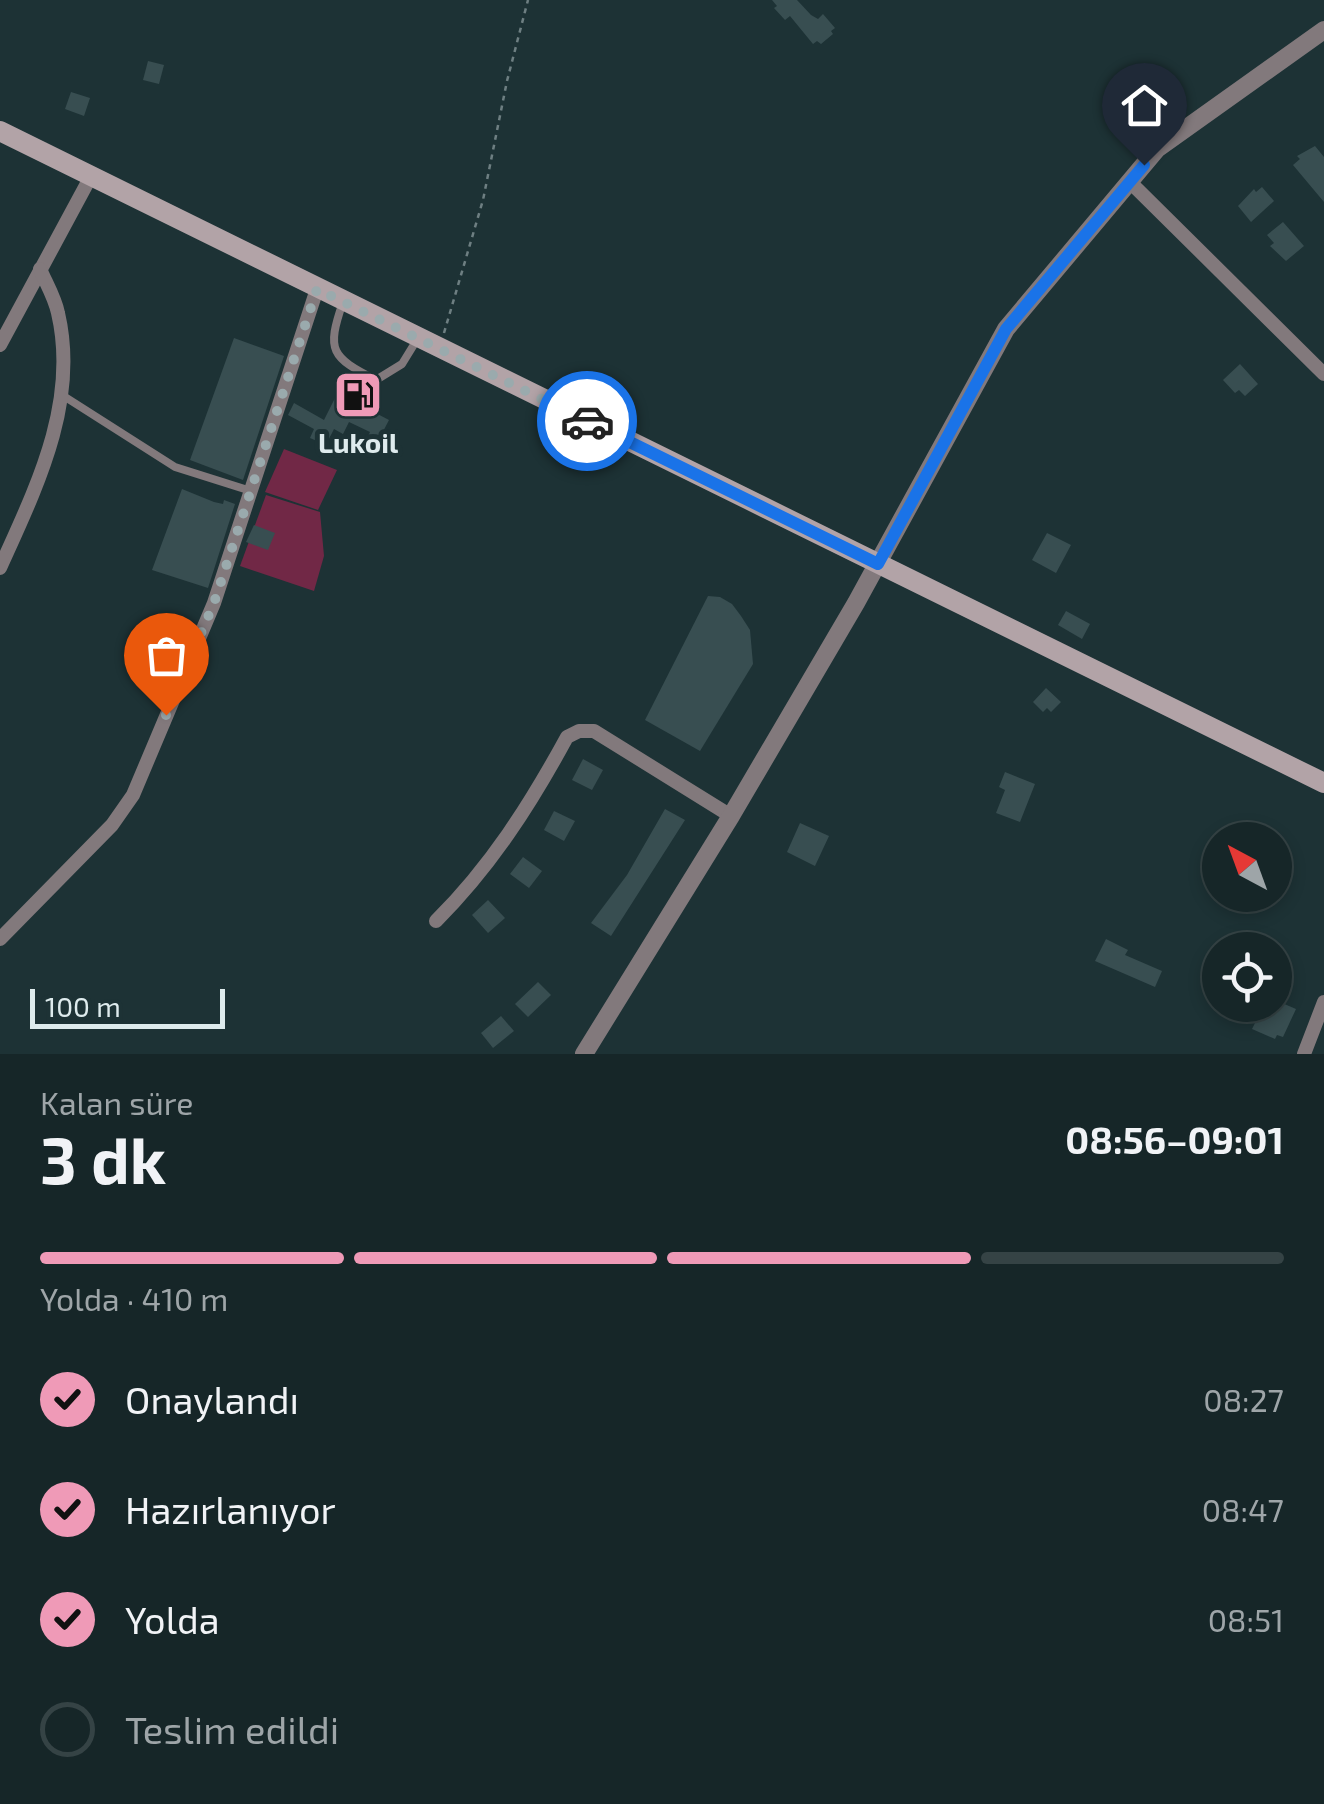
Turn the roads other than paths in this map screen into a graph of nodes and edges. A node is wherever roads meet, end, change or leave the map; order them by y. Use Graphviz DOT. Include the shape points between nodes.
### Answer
graph roads {
  1 [pos="1324,30"];
  2 [pos="0,132"];
  3 [pos="90,178"];
  4 [pos="1130,182"];
  5 [pos="40,270"];
  6 [pos="317,289"];
  7 [pos="343,302"];
  8 [pos="418,338"];
  9 [pos="0,344"];
  10 [pos="1324,374"];
  11 [pos="62,395"];
  12 [pos="251,491"];
  13 [pos="878,564"];
  14 [pos="0,568"];
  15 [pos="1324,783"];
  16 [pos="732,816"];
  17 [pos="436,922"];
  18 [pos="0,939"];
  19 [pos="1324,1002"];
  20 [pos="584,1054"];
  21 [pos="1304,1054"];
  1 -- 4 [label="street" via="1158,148"];
  2 -- 3 [label="main road"];
  3 -- 5 [label="street"];
  3 -- 6 [label="main road"];
  4 -- 10 [label="street"];
  4 -- 13 [label="street" via="1006,329"];
  5 -- 9 [label="street"];
  5 -- 11 [label="street" via="58,312"];
  6 -- 7 [label="main road"];
  6 -- 12 [label="street"];
  7 -- 8 [label="main road"];
  7 -- 8 [label="lane" via="333,332 336,353 376,380 397,369"];
  8 -- 13 [label="main road"];
  11 -- 12 [label="lane" via="175,467"];
  11 -- 14 [label="street" via="39,481"];
  12 -- 18 [label="street" via="214,603 133,795"];
  13 -- 15 [label="main road"];
  13 -- 16 [label="street"];
  16 -- 17 [label="street" via="594,731 573,734 498,852"];
  16 -- 20 [label="street"];
  19 -- 21 [label="street"];
}
